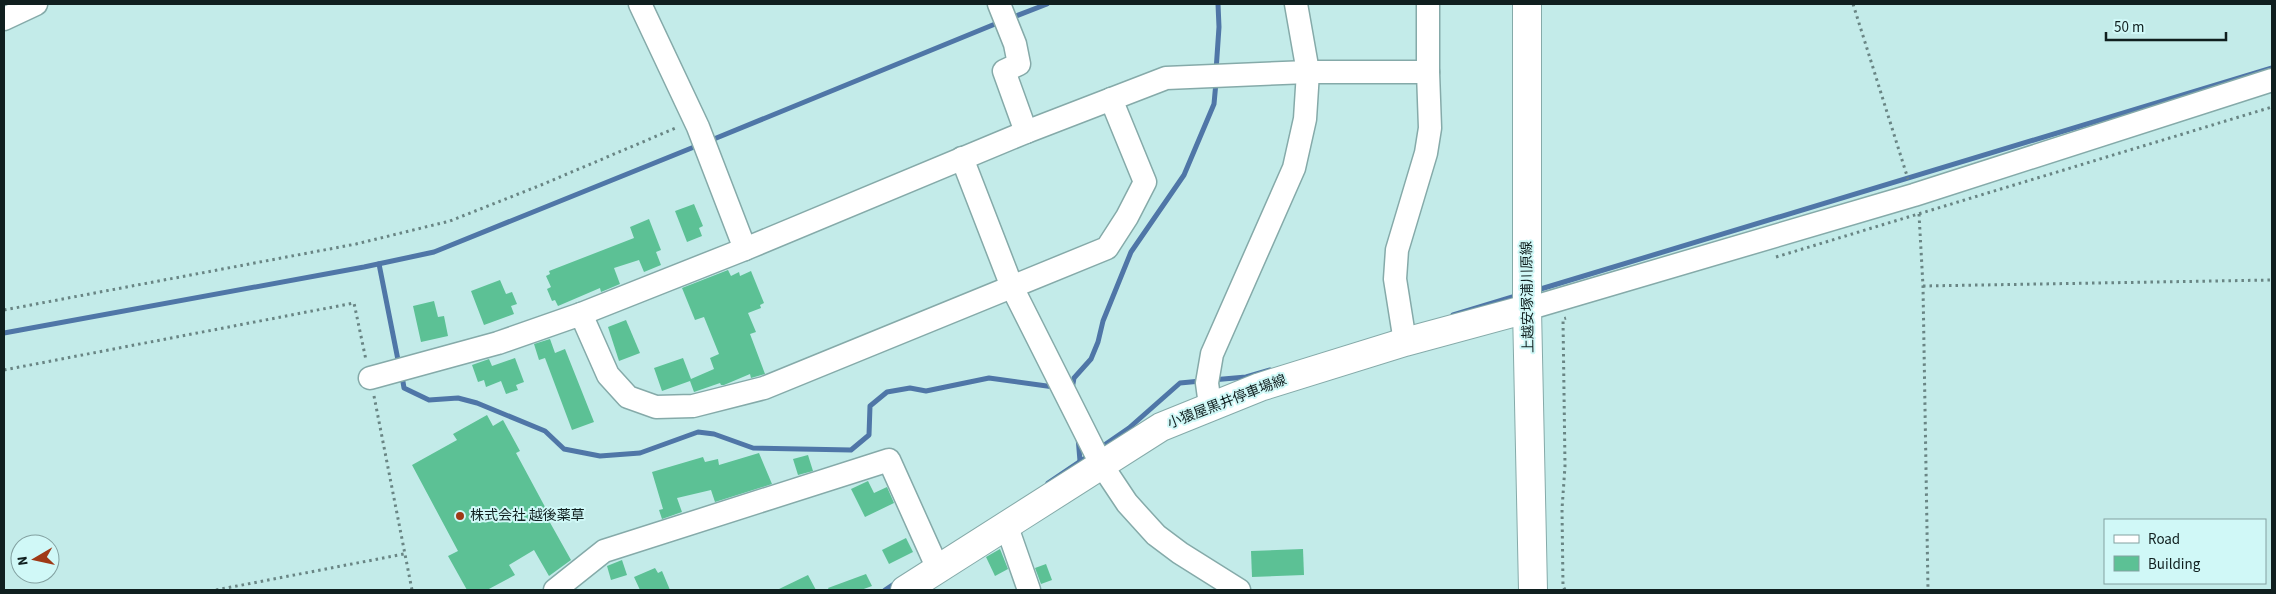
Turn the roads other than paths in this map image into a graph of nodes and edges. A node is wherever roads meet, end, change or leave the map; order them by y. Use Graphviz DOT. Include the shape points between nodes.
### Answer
graph roads {
  1 [pos="36,4"];
  2 [pos="640,4"];
  3 [pos="1296,4"];
  4 [pos="1428,4"];
  5 [pos="1527,4"];
  6 [pos="1001,9"];
  7 [pos="4,19"];
  8 [pos="1308,72"];
  9 [pos="1428,72"];
  10 [pos="2272,80"];
  11 [pos="1111,99"];
  12 [pos="1026,132"];
  13 [pos="962,158"];
  14 [pos="745,249"];
  15 [pos="1012,288"];
  16 [pos="1527,309"];
  17 [pos="581,314"];
  18 [pos="1405,342"];
  19 [pos="370,378"];
  20 [pos="1210,406"];
  21 [pos="1101,464"];
  22 [pos="1007,527"];
  23 [pos="938,569"];
  24 [pos="556,590"];
  25 [pos="905,590"];
  26 [pos="1030,590"];
  27 [pos="1238,590"];
  28 [pos="1533,590"];
  1 -- 7 [label="street"];
  2 -- 14 [label="street" via="696,124"];
  3 -- 8 [label="street"];
  4 -- 9 [label="street"];
  5 -- 16 [label="main road, 上越安塚浦川原線"];
  6 -- 12 [label="street" via="1019,64 1004,70"];
  8 -- 9 [label="street"];
  8 -- 11 [label="street" via="1166,78"];
  8 -- 20 [label="street" via="1305,119 1294,168 1212,354 1207,382"];
  9 -- 18 [label="street" via="1430,128 1426,154 1397,250 1395,279"];
  10 -- 16 [label="street" via="1917,206"];
  11 -- 12 [label="street"];
  11 -- 15 [label="street" via="1145,182 1107,248"];
  12 -- 13 [label="street"];
  13 -- 14 [label="street"];
  13 -- 15 [label="street"];
  14 -- 17 [label="street"];
  15 -- 17 [label="street" via="764,388 693,406 656,407 628,397 608,375"];
  15 -- 21 [label="street"];
  16 -- 18 [label="main road, 小猿屋黒井停車場線"];
  16 -- 28 [label="main road, 上越安塚浦川原線"];
  17 -- 19 [label="street" via="498,343"];
  18 -- 20 [label="main road, 小猿屋黒井停車場線"];
  20 -- 21 [label="main road, 小猿屋黒井停車場線" via="1161,427"];
  21 -- 22 [label="main road, 小猿屋黒井停車場線"];
  21 -- 27 [label="street" via="1128,504 1156,534 1180,554"];
  22 -- 23 [label="main road, 小猿屋黒井停車場線"];
  22 -- 26 [label="street"];
  23 -- 24 [label="street" via="889,460 604,551"];
  23 -- 25 [label="main road, 小猿屋黒井停車場線"];
}
